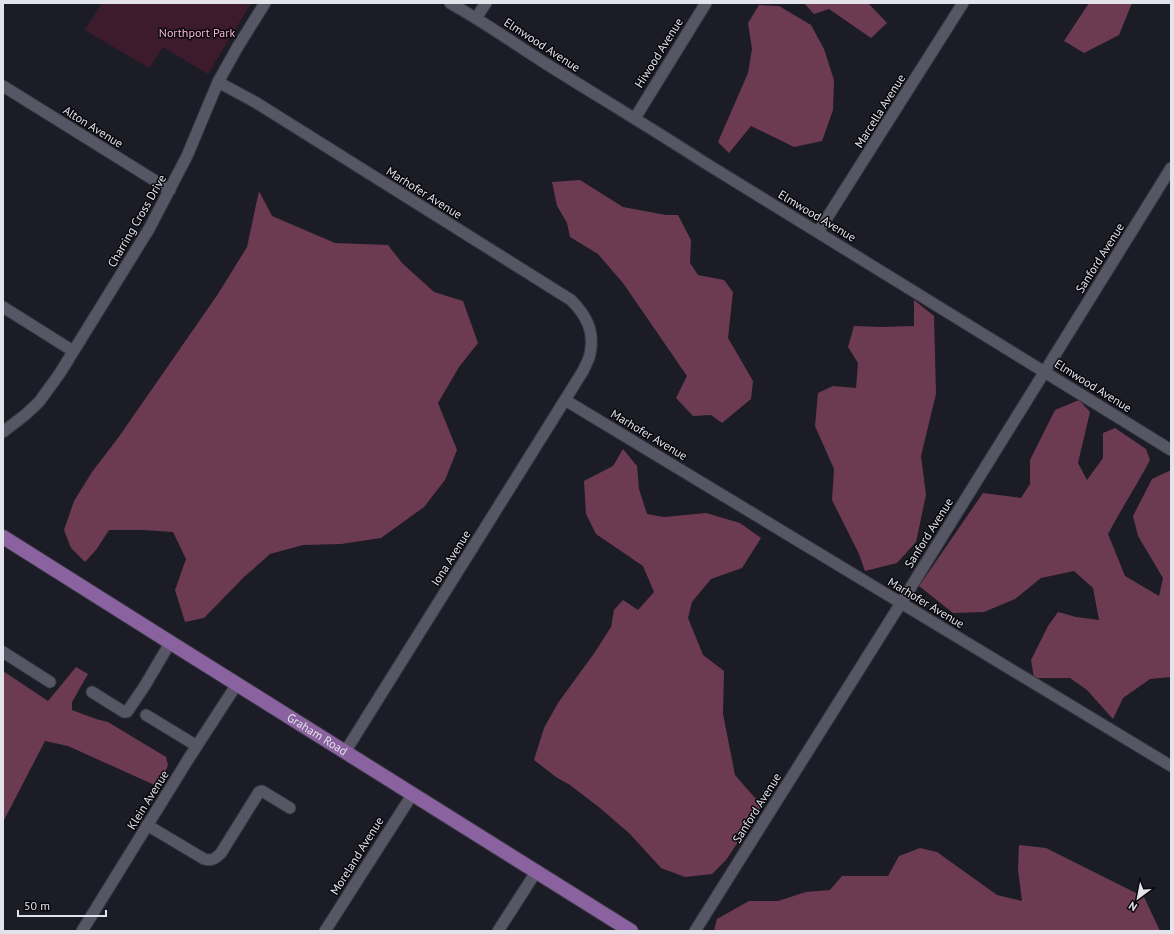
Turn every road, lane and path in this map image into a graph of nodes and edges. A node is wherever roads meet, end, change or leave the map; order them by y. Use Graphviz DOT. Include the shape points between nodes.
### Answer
graph roads {
  1 [pos="265,3"];
  2 [pos="450,3"];
  3 [pos="486,3"];
  4 [pos="706,3"];
  5 [pos="963,3"];
  6 [pos="476,18"];
  7 [pos="218,82"];
  8 [pos="3,86"];
  9 [pos="635,118"];
  10 [pos="1171,168"];
  11 [pos="170,190"];
  12 [pos="818,232"];
  13 [pos="3,307"];
  14 [pos="73,351"];
  15 [pos="1045,372"];
  16 [pos="565,400"];
  17 [pos="3,432"];
  18 [pos="1171,450"];
  19 [pos="3,537"];
  20 [pos="901,603"];
  21 [pos="170,643"];
  22 [pos="3,652"];
  23 [pos="50,682"];
  24 [pos="237,684"];
  25 [pos="92,692"];
  26 [pos="146,715"];
  27 [pos="196,746"];
  28 [pos="346,752"];
  29 [pos="1171,766"];
  30 [pos="412,794"];
  31 [pos="290,808"];
  32 [pos="148,825"];
  33 [pos="536,872"];
  34 [pos="82,931"];
  35 [pos="325,931"];
  36 [pos="498,931"];
  37 [pos="631,931"];
  38 [pos="695,931"];
  1 -- 7 [label="street, Charring Cross Drive"];
  2 -- 6 [label="street, Elmwood Avenue"];
  3 -- 6 [label="street"];
  4 -- 9 [label="street, Hiwood Avenue"];
  5 -- 12 [label="street, Marcella Avenue"];
  6 -- 9 [label="street, Elmwood Avenue"];
  7 -- 11 [label="street, Charring Cross Drive"];
  7 -- 16 [label="street, Marhofer Avenue" via="255,102 571,300 582,310 588,323 590,355"];
  8 -- 11 [label="street, Alton Avenue"];
  9 -- 12 [label="street, Elmwood Avenue"];
  10 -- 15 [label="street, Sanford Avenue"];
  11 -- 14 [label="street, Charring Cross Drive" via="149,229"];
  12 -- 15 [label="street, Elmwood Avenue"];
  13 -- 14 [label="street"];
  14 -- 17 [label="street, Charring Cross Drive" via="39,402"];
  15 -- 18 [label="street, Elmwood Avenue"];
  15 -- 20 [label="street, Sanford Avenue"];
  16 -- 20 [label="street, Marhofer Avenue"];
  16 -- 28 [label="street, Iona Avenue"];
  19 -- 21 [label="main road, Graham Road"];
  20 -- 29 [label="street, Marhofer Avenue"];
  20 -- 38 [label="street, Sanford Avenue"];
  21 -- 24 [label="main road, Graham Road"];
  21 -- 25 [label="street" via="128,712"];
  22 -- 23 [label="street"];
  24 -- 27 [label="street, Klein Avenue"];
  24 -- 28 [label="main road, Graham Road"];
  26 -- 27 [label="street"];
  27 -- 32 [label="street, Klein Avenue"];
  28 -- 30 [label="main road, Graham Road"];
  30 -- 33 [label="main road, Graham Road"];
  30 -- 35 [label="street, Moreland Avenue"];
  31 -- 32 [label="street" via="262,791 259,792 221,854 210,861"];
  32 -- 34 [label="street, Klein Avenue"];
  33 -- 36 [label="street"];
  33 -- 37 [label="main road, Graham Road"];
}
